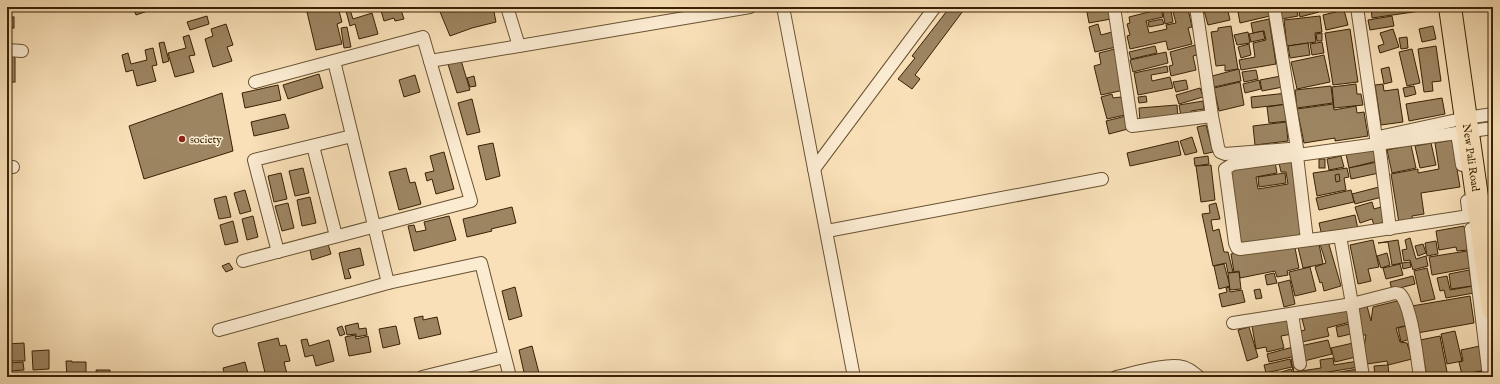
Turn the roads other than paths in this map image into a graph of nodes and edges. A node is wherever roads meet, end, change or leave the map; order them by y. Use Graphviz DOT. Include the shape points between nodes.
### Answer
graph roads {
  1 [pos="507,7"];
  2 [pos="750,7"];
  3 [pos="783,7"];
  4 [pos="936,7"];
  5 [pos="1114,7"];
  6 [pos="1196,7"];
  7 [pos="1274,7"];
  8 [pos="1357,7"];
  9 [pos="1450,7"];
  10 [pos="1464,7"];
  11 [pos="519,46"];
  12 [pos="7,50"];
  13 [pos="22,51"];
  14 [pos="334,61"];
  15 [pos="430,61"];
  16 [pos="255,82"];
  17 [pos="1212,116"];
  18 [pos="1477,125"];
  19 [pos="352,136"];
  20 [pos="1377,141"];
  21 [pos="314,146"];
  22 [pos="1297,152"];
  23 [pos="814,169"];
  24 [pos="1102,179"];
  25 [pos="1493,207"];
  26 [pos="1469,216"];
  27 [pos="374,226"];
  28 [pos="1390,228"];
  29 [pos="827,231"];
  30 [pos="336,236"];
  31 [pos="1340,236"];
  32 [pos="1307,240"];
  33 [pos="278,252"];
  34 [pos="243,261"];
  35 [pos="388,283"];
  36 [pos="1352,304"];
  37 [pos="1493,309"];
  38 [pos="1292,314"];
  39 [pos="1233,323"];
  40 [pos="219,330"];
  41 [pos="504,356"];
  42 [pos="1300,364"];
  43 [pos="422,377"];
  44 [pos="510,377"];
  45 [pos="854,377"];
  46 [pos="1116,377"];
  47 [pos="1199,377"];
  48 [pos="1363,377"];
  49 [pos="1420,377"];
  50 [pos="1489,377"];
  1 -- 11 [label="street"];
  2 -- 11 [label="street"];
  3 -- 23 [label="street"];
  4 -- 23 [label="street"];
  5 -- 17 [label="street" via="1132,126"];
  6 -- 17 [label="street"];
  7 -- 22 [label="street"];
  8 -- 20 [label="street"];
  9 -- 18 [label="highway, New Pali Road"];
  10 -- 18 [label="highway, New Pali Road"];
  11 -- 15 [label="street"];
  12 -- 13 [label="street"];
  14 -- 15 [label="street" via="423,37"];
  14 -- 16 [label="street"];
  14 -- 19 [label="street"];
  15 -- 27 [label="street" via="471,201"];
  17 -- 22 [label="street" via="1220,152"];
  18 -- 20 [label="street"];
  18 -- 20 [label="street"];
  18 -- 25 [label="highway, New Pali Road"];
  18 -- 26 [label="street"];
  18 -- 37 [label="highway, New Pali Road"];
  19 -- 21 [label="street"];
  19 -- 27 [label="street"];
  20 -- 22 [label="street"];
  20 -- 28 [label="street"];
  21 -- 30 [label="street"];
  21 -- 33 [label="street" via="254,160"];
  22 -- 32 [label="street"];
  22 -- 32 [label="street" via="1233,164 1225,169 1226,183 1237,248"];
  23 -- 29 [label="street"];
  24 -- 29 [label="street"];
  26 -- 28 [label="street"];
  26 -- 50 [label="street"];
  27 -- 30 [label="street"];
  27 -- 35 [label="street"];
  28 -- 31 [label="street"];
  29 -- 45 [label="street"];
  30 -- 33 [label="street"];
  31 -- 32 [label="street"];
  31 -- 36 [label="street"];
  33 -- 34 [label="street"];
  35 -- 40 [label="street"];
  35 -- 41 [label="street" via="481,263"];
  36 -- 38 [label="street"];
  36 -- 48 [label="street"];
  36 -- 49 [label="street" via="1390,294 1400,294 1403,297 1412,328"];
  38 -- 39 [label="street"];
  38 -- 42 [label="street"];
  41 -- 43 [label="street"];
  41 -- 44 [label="street"];
  46 -- 47 [label="street" via="1175,366 1185,367"];
}
